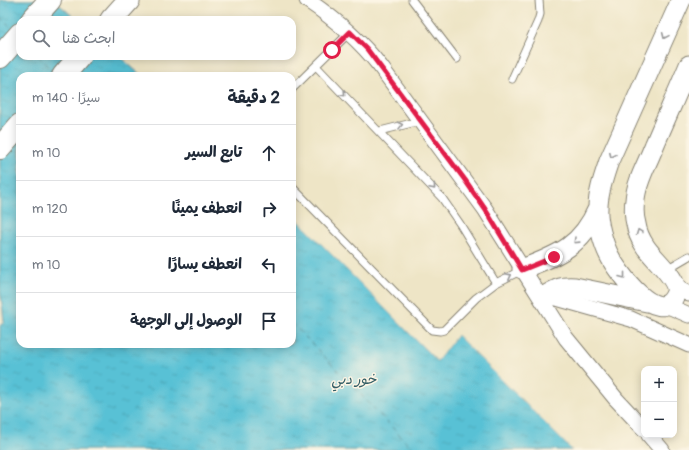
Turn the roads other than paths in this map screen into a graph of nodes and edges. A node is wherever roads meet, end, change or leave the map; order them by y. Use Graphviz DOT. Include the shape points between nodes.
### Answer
graph roads {
  1 [pos="50,0"];
  2 [pos="129,0"];
  3 [pos="307,0"];
  4 [pos="412,0"];
  5 [pos="539,0"];
  6 [pos="681,0"];
  7 [pos="36,16"];
  8 [pos="115,16"];
  9 [pos="350,32"];
  10 [pos="16,39"];
  11 [pos="0,57"];
  12 [pos="457,59"];
  13 [pos="77,60"];
  14 [pos="689,65"];
  15 [pos="316,66"];
  16 [pos="66,72"];
  17 [pos="512,79"];
  18 [pos="296,85"];
  19 [pos="420,121"];
  20 [pos="16,130"];
  21 [pos="380,131"];
  22 [pos="0,148"];
  23 [pos="296,191"];
  24 [pos="598,208"];
  25 [pos="689,256"];
  26 [pos="522,270"];
  27 [pos="665,270"];
  28 [pos="496,283"];
  29 [pos="683,291"];
  30 [pos="541,293"];
  31 [pos="657,303"];
  32 [pos="689,315"];
  33 [pos="689,345"];
  34 [pos="641,426"];
  35 [pos="652,438"];
  36 [pos="662,450"];
  1 -- 7 [label="highway"];
  2 -- 8 [label="highway"];
  3 -- 9 [label="street"];
  4 -- 12 [label="lane"];
  5 -- 17 [label="lane" via="538,22"];
  6 -- 24 [label="street, one-way" via="609,161 601,184"];
  9 -- 15 [label="lane"];
  9 -- 19 [label="street" via="367,49"];
  10 -- 11 [label="highway"];
  13 -- 16 [label="highway"];
  27 -- 14 [label="street, one-way" via="644,246 636,223 635,199 641,176"];
  15 -- 18 [label="lane"];
  15 -- 21 [label="lane, one-way"];
  21 -- 19 [label="lane, one-way"];
  19 -- 26 [label="street" via="485,209"];
  20 -- 22 [label="highway"];
  21 -- 28 [label="lane, one-way" via="442,198"];
  23 -- 28 [label="lane" via="432,330 444,330 476,298"];
  24 -- 26 [label="street, one-way" via="592,221 576,242 554,257"];
  24 -- 31 [label="street, one-way" via="608,255 637,293"];
  25 -- 27 [label="lane"];
  28 -- 26 [label="lane, one-way"];
  26 -- 30 [label="street"];
  27 -- 29 [label="street"];
  29 -- 31 [label="street" via="672,300"];
  30 -- 31 [label="street" via="570,287"];
  30 -- 33 [label="street" via="631,319"];
  30 -- 34 [label="street" via="566,338 580,357"];
  31 -- 32 [label="street"];
  35 -- 36 [label="street"];
}
